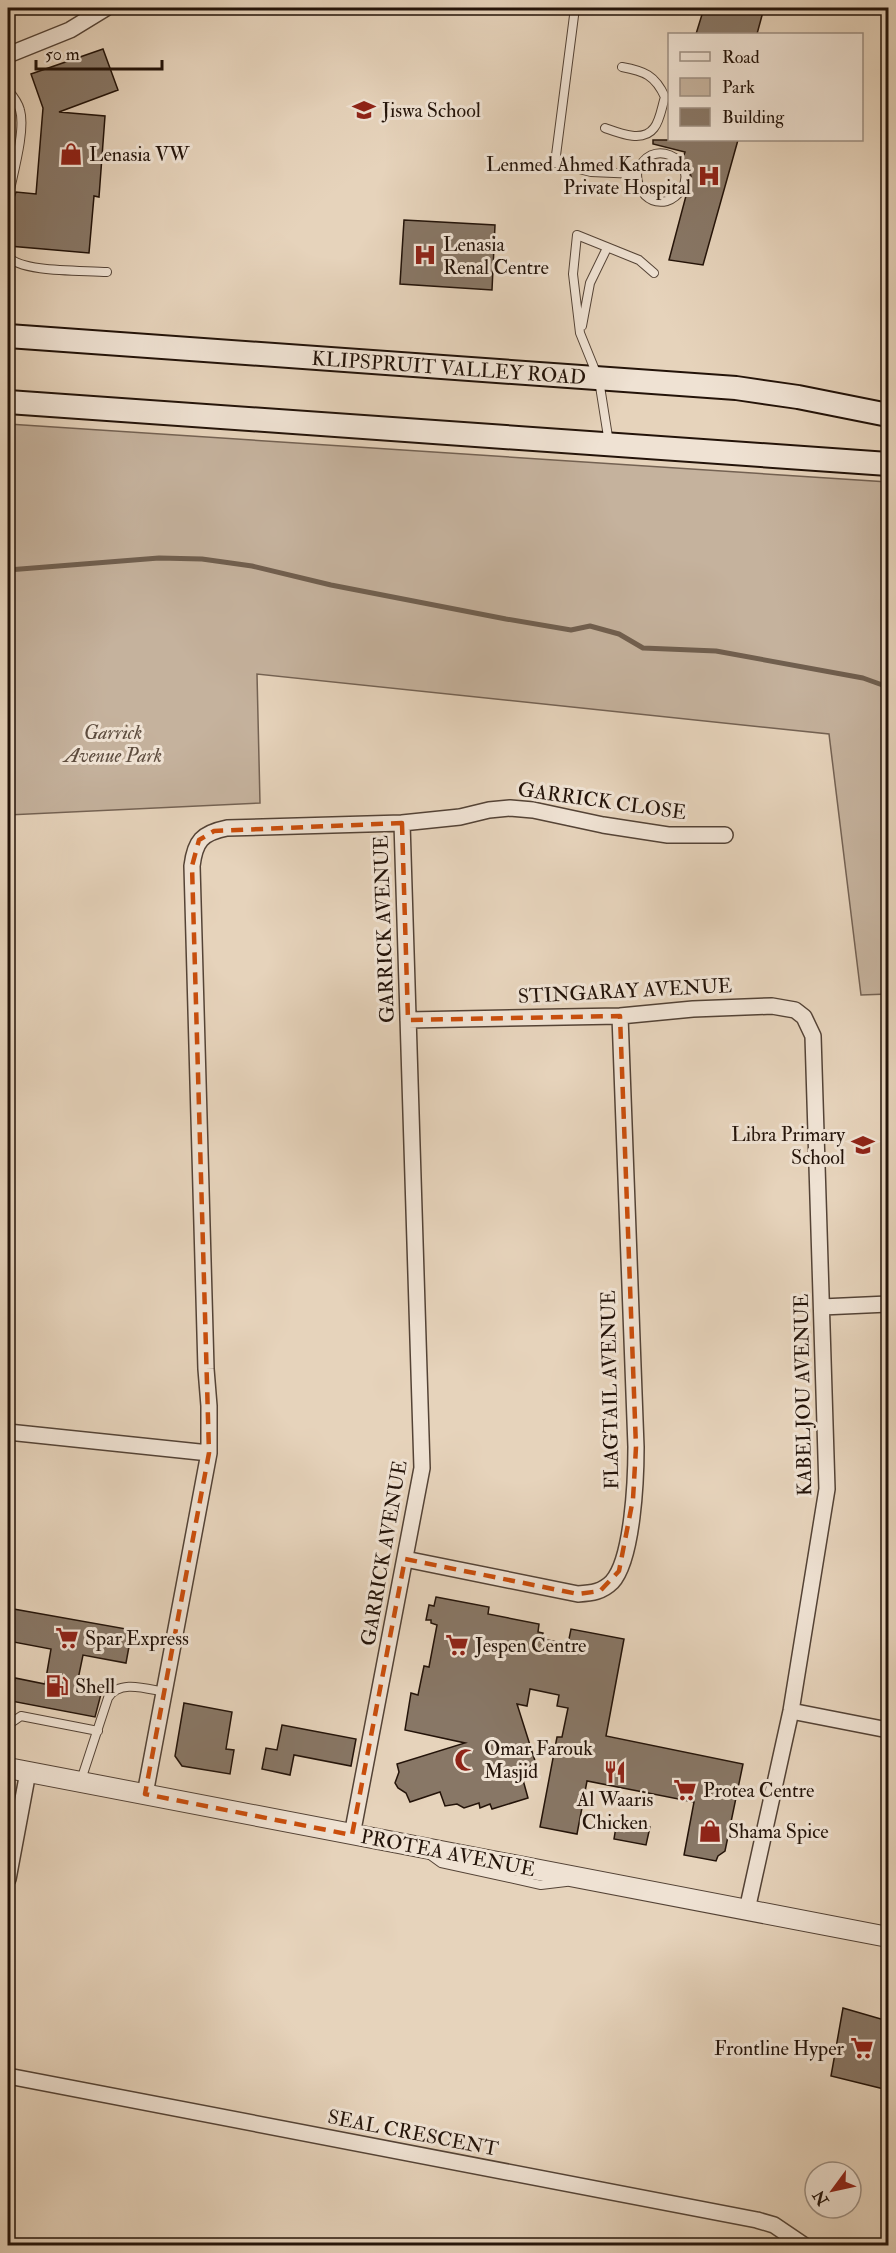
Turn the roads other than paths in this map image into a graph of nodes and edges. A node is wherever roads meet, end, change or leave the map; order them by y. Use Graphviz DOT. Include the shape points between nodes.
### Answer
graph roads {
  1 [pos="106,8"];
  2 [pos="575,8"];
  3 [pos="8,55"];
  4 [pos="622,67"];
  5 [pos="8,90"];
  6 [pos="605,128"];
  7 [pos="637,174"];
  8 [pos="8,199"];
  9 [pos="608,248"];
  10 [pos="8,256"];
  11 [pos="107,272"];
  12 [pos="654,273"];
  13 [pos="8,320"];
  14 [pos="580,333"];
  15 [pos="8,336"];
  16 [pos="91,342"];
  17 [pos="599,380"];
  18 [pos="8,402"];
  19 [pos="888,415"];
  20 [pos="609,444"];
  21 [pos="888,464"];
  22 [pos="402,823"];
  23 [pos="725,835"];
  24 [pos="620,1016"];
  25 [pos="408,1020"];
  26 [pos="815,1051"];
  27 [pos="888,1304"];
  28 [pos="822,1307"];
  29 [pos="8,1432"];
  30 [pos="208,1453"];
  31 [pos="405,1559"];
  32 [pos="165,1692"];
  33 [pos="791,1711"];
  34 [pos="8,1725"];
  35 [pos="888,1730"];
  36 [pos="98,1731"];
  37 [pos="8,1768"];
  38 [pos="28,1772"];
  39 [pos="80,1782"];
  40 [pos="145,1794"];
  41 [pos="352,1835"];
  42 [pos="8,1879"];
  43 [pos="747,1910"];
  44 [pos="888,1937"];
  45 [pos="8,2076"];
  46 [pos="805,2246"];
  1 -- 3 [label="street" via="70,30"];
  2 -- 7 [label="lane" via="555,163 591,172"];
  4 -- 6 [label="lane" via="644,71 660,85 665,97 654,128 647,134 630,136"];
  5 -- 8 [label="lane" via="16,100 22,125"];
  7 -- 7 [label="lane" via="644,160 658,153 666,154 680,163 684,183 673,199 658,201 639,189"];
  9 -- 12 [label="lane" via="639,260"];
  9 -- 14 [label="lane" via="591,283"];
  9 -- 14 [label="lane" via="577,235 573,274"];
  10 -- 11 [label="lane" via="25,267"];
  13 -- 16 [label="main road"];
  14 -- 17 [label="lane"];
  15 -- 16 [label="main road, KLIPSPRUIT VALLEY ROAD"];
  16 -- 17 [label="main road, KLIPSPRUIT VALLEY ROAD"];
  17 -- 19 [label="main road, KLIPSPRUIT VALLEY ROAD" via="736,388"];
  17 -- 20 [label="lane"];
  18 -- 20 [label="main road"];
  20 -- 21 [label="main road"];
  22 -- 23 [label="street, GARRICK CLOSE" via="510,808 668,835"];
  22 -- 25 [label="street, GARRICK AVENUE"];
  22 -- 30 [label="street, GARRICK AVENUE" via="227,828 206,835 194,850"];
  24 -- 25 [label="street, STINGARAY AVENUE"];
  24 -- 26 [label="street, STINGARAY AVENUE" via="693,1009 787,1007 804,1017"];
  24 -- 31 [label="street, FLAGTAIL AVENUE" via="636,1455 633,1499 619,1571 600,1591 578,1594"];
  25 -- 31 [label="street, GARRICK AVENUE" via="423,1455"];
  26 -- 28 [label="street, KABELJOU AVENUE"];
  27 -- 28 [label="street"];
  28 -- 33 [label="street, KABELJOU AVENUE" via="827,1489"];
  29 -- 30 [label="street"];
  30 -- 32 [label="street, GARRICK AVENUE"];
  31 -- 41 [label="street, GARRICK AVENUE"];
  32 -- 36 [label="lane" via="122,1686 112,1691"];
  32 -- 40 [label="street, GARRICK AVENUE"];
  33 -- 35 [label="street"];
  33 -- 43 [label="street, KABELJOU AVENUE"];
  34 -- 36 [label="lane" via="21,1716"];
  36 -- 39 [label="lane"];
  37 -- 38 [label="street, PROTEA AVENUE"];
  38 -- 39 [label="street, PROTEA AVENUE"];
  38 -- 42 [label="street"];
  39 -- 40 [label="street, PROTEA AVENUE"];
  40 -- 41 [label="street, PROTEA AVENUE"];
  41 -- 43 [label="street, PROTEA AVENUE"];
  43 -- 44 [label="street, PROTEA AVENUE"];
  45 -- 46 [label="street, SEAL CRESCENT" via="757,2220 785,2231"];
}
